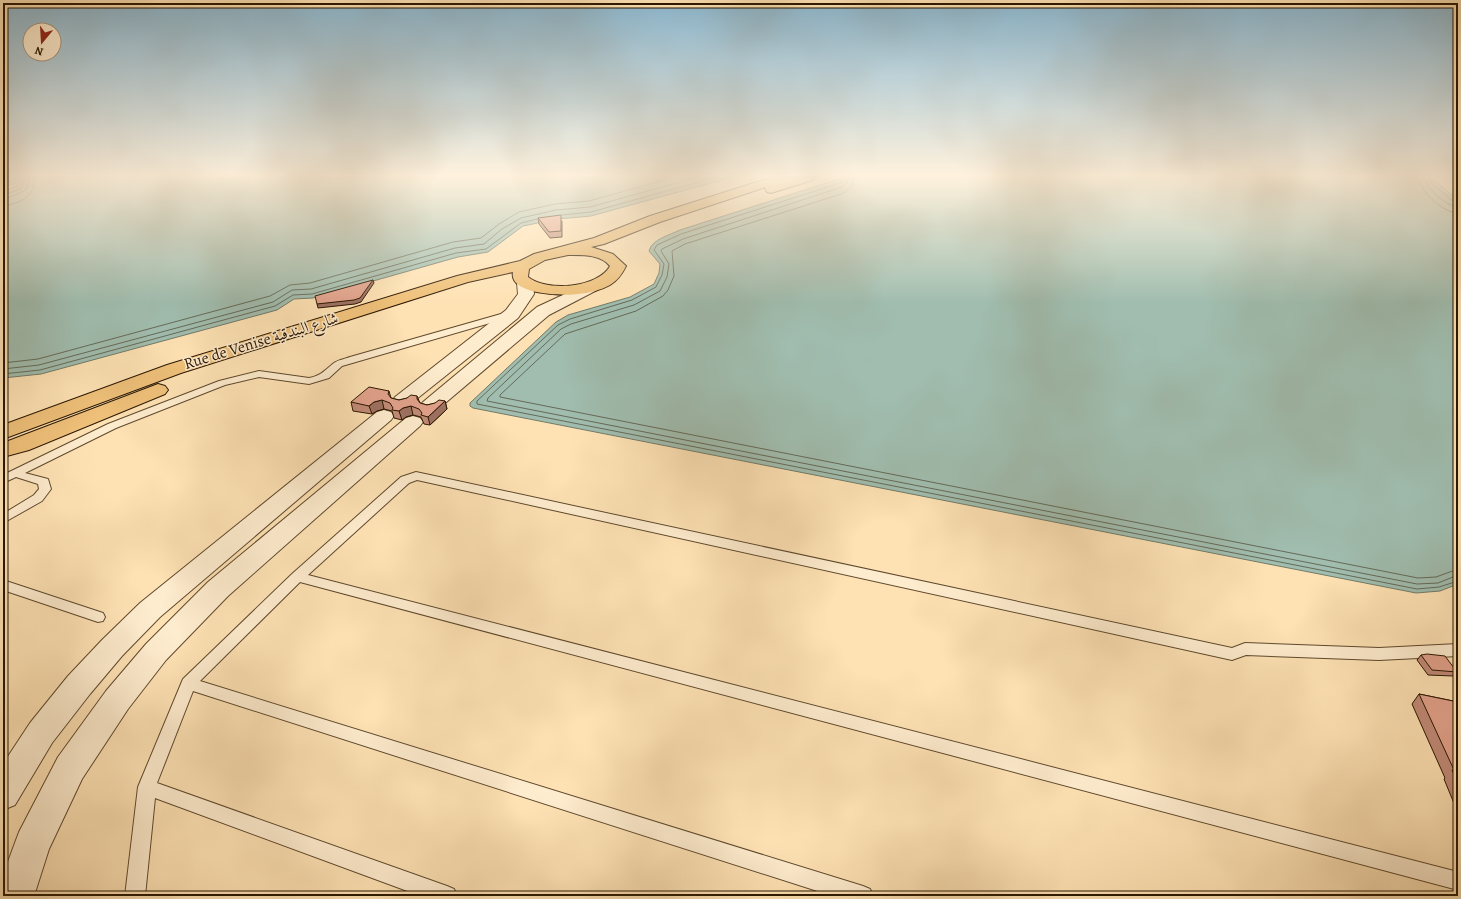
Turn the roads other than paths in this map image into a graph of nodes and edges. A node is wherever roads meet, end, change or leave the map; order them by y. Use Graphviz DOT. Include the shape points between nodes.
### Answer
graph roads {
  1 [pos="655,219"];
  2 [pos="682,219"];
  3 [pos="620,252"];
  4 [pos="553,253"];
  5 [pos="524,276"];
  6 [pos="593,286"];
  7 [pos="512,314"];
  8 [pos="407,411"];
  9 [pos="54,413"];
  10 [pos="3,425"];
  11 [pos="9,443"];
  12 [pos="8,476"];
  13 [pos="3,519"];
  14 [pos="196,571"];
  15 [pos="297,577"];
  16 [pos="229,580"];
  17 [pos="3,585"];
  18 [pos="98,616"];
  19 [pos="1458,650"];
  20 [pos="188,683"];
  21 [pos="147,787"];
  22 [pos="3,794"];
  23 [pos="1458,881"];
  24 [pos="15,896"];
  25 [pos="135,896"];
  26 [pos="447,896"];
  27 [pos="863,896"];
  1 -- 4 [label="main road" via="599,241"];
  2 -- 3 [label="main road" via="639,234"];
  3 -- 4 [label="main road" via="607,256 589,252"];
  3 -- 6 [label="main road" via="617,272 604,282"];
  4 -- 5 [label="main road" via="537,258"];
  5 -- 6 [label="main road" via="543,289 574,290"];
  5 -- 7 [label="street" via="526,294"];
  5 -- 9 [label="main road, Rue de Venise شارع البندقية" via="463,279 174,369"];
  5 -- 11 [label="main road, Rue de Venise شارع البندقية" via="504,283 483,284 458,290 207,372"];
  6 -- 8 [label="street" via="543,311"];
  7 -- 8 [label="street"];
  7 -- 12 [label="lane" via="353,359 339,364 319,379 309,381 259,374 222,383 112,426"];
  8 -- 14 [label="street"];
  8 -- 16 [label="street"];
  9 -- 10 [label="main road"];
  9 -- 11 [label="main road, Rue de Venise شارع البندقية"];
  12 -- 13 [label="lane" via="44,482 45,489 38,498"];
  14 -- 16 [label="street"];
  14 -- 22 [label="street" via="150,610 79,685 41,732"];
  15 -- 19 [label="lane" via="405,480 416,476 1232,654 1245,649 1379,654"];
  15 -- 20 [label="lane"];
  15 -- 23 [label="lane"];
  16 -- 24 [label="street" via="156,652 117,700 74,762 32,845"];
  17 -- 18 [label="lane"];
  20 -- 21 [label="lane"];
  20 -- 27 [label="lane"];
  21 -- 25 [label="lane"];
  21 -- 26 [label="lane"];
}
